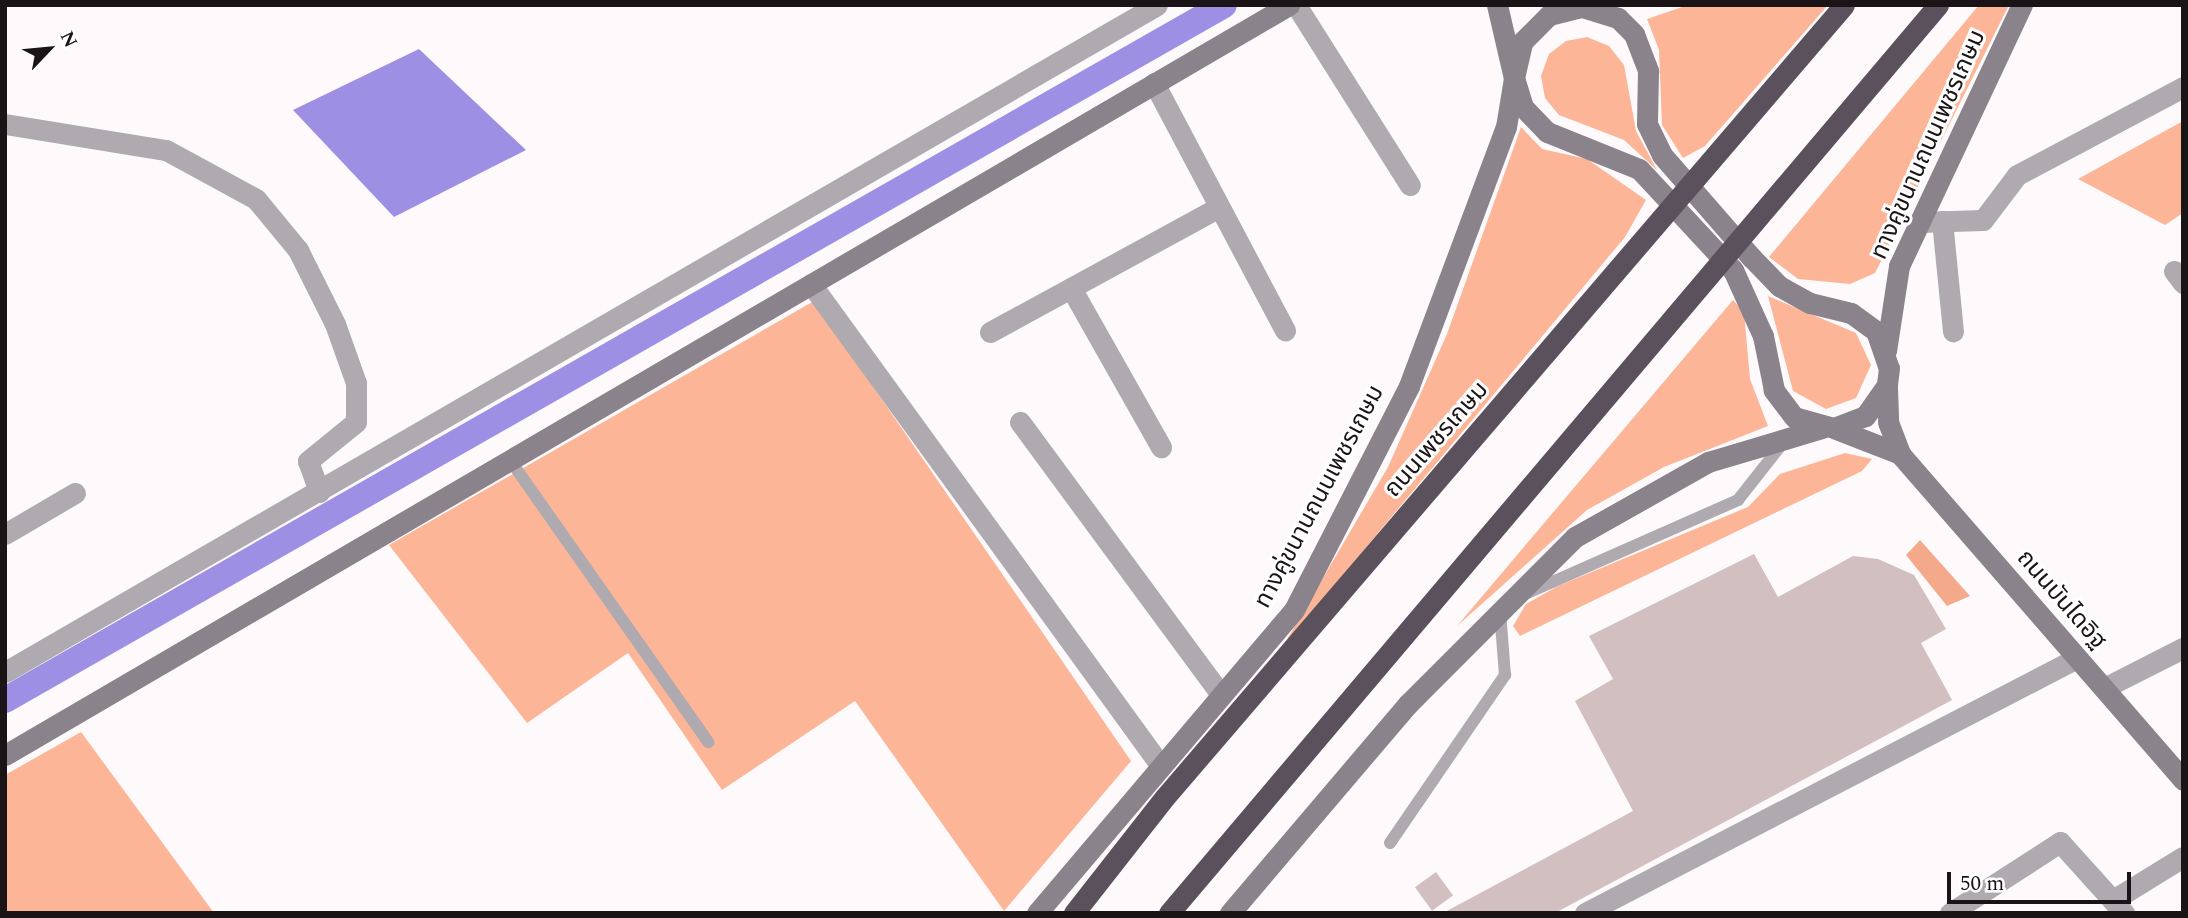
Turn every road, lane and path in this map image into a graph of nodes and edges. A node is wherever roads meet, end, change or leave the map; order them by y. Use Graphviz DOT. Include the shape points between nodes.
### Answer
graph roads {
  1 [pos="1157,5"];
  2 [pos="1289,5"];
  3 [pos="1296,5"];
  4 [pos="1497,5"];
  5 [pos="1844,5"];
  6 [pos="1938,5"];
  7 [pos="2022,5"];
  8 [pos="1575,6"];
  9 [pos="1514,78"];
  10 [pos="1154,83"];
  11 [pos="2183,87"];
  12 [pos="5,124"];
  13 [pos="1410,185"];
  14 [pos="1219,207"];
  15 [pos="1920,222"];
  16 [pos="1942,222"];
  17 [pos="811,284"];
  18 [pos="1071,288"];
  19 [pos="1285,330"];
  20 [pos="1953,331"];
  21 [pos="990,332"];
  22 [pos="1886,351"];
  23 [pos="1887,385"];
  24 [pos="1020,422"];
  25 [pos="1828,428"];
  26 [pos="1789,436"];
  27 [pos="1161,446"];
  28 [pos="1900,454"];
  29 [pos="510,460"];
  30 [pos="319,492"];
  31 [pos="75,493"];
  32 [pos="5,534"];
  33 [pos="1506,607"];
  34 [pos="2183,648"];
  35 [pos="2077,657"];
  36 [pos="5,672"];
  37 [pos="2104,688"];
  38 [pos="1221,695"];
  39 [pos="708,742"];
  40 [pos="5,755"];
  41 [pos="1161,766"];
  42 [pos="2183,780"];
  43 [pos="1390,843"];
  44 [pos="2183,858"];
  45 [pos="2119,906"];
  46 [pos="1037,913"];
  47 [pos="1074,913"];
  48 [pos="1169,913"];
  49 [pos="1230,913"];
  50 [pos="1585,913"];
  51 [pos="1950,913"];
  1 -- 30 [label="street"];
  2 -- 10 [label="main road"];
  3 -- 13 [label="street"];
  4 -- 9 [label="main road"];
  5 -- 47 [label="highway, ถนนเพชรเกษม" via="1165,797"];
  6 -- 48 [label="highway"];
  7 -- 15 [label="main road, ทางคู่ขนานถนนเพชรเกษม"];
  8 -- 9 [label="main road, ทางคู่ขนานถนนเพชรเกษม" via="1535,25 1522,42"];
  8 -- 22 [label="main road" via="1618,18 1634,34 1648,71 1647,124 1662,155 1752,258 1779,286 1810,303 1867,322"];
  9 -- 25 [label="main road, ถนนบันไดอิฐ" via="1523,107 1538,125 1639,169 1733,270 1763,336 1773,390 1794,417"];
  9 -- 38 [label="main road, ทางคู่ขนานถนนเพชรเกษม" via="1506,127 1409,386 1294,610"];
  10 -- 14 [label="street"];
  10 -- 17 [label="main road"];
  11 -- 16 [label="street" via="2017,175 1983,220"];
  12 -- 30 [label="street" via="166,150 256,198 298,250 335,324 355,383 356,422 308,461"];
  14 -- 18 [label="street"];
  14 -- 19 [label="street"];
  15 -- 16 [label="street"];
  15 -- 22 [label="main road, ทางคู่ขนานถนนเพชรเกษม" via="1899,267"];
  16 -- 20 [label="street"];
  17 -- 29 [label="main road"];
  17 -- 41 [label="street"];
  18 -- 21 [label="street"];
  18 -- 27 [label="street"];
  22 -- 23 [label="main road, ทางคู่ขนานถนนเพชรเกษม"];
  23 -- 25 [label="main road" via="1865,416"];
  23 -- 28 [label="main road, ถนนบันไดอิฐ" via="1888,422"];
  24 -- 38 [label="street"];
  25 -- 26 [label="main road"];
  25 -- 28 [label="main road, ถนนบันไดอิฐ" via="1865,435"];
  26 -- 33 [label="main road" via="1709,462 1575,537"];
  26 -- 33 [label="lane" via="1738,500"];
  28 -- 35 [label="main road, ถนนบันไดอิฐ"];
  29 -- 39 [label="lane"];
  29 -- 40 [label="main road"];
  30 -- 36 [label="street"];
  31 -- 32 [label="street"];
  33 -- 43 [label="lane" via="1505,675"];
  33 -- 49 [label="main road" via="1408,704"];
  34 -- 37 [label="street"];
  35 -- 37 [label="main road, ถนนบันไดอิฐ"];
  35 -- 50 [label="street"];
  37 -- 42 [label="main road, ถนนบันไดอิฐ"];
  38 -- 41 [label="main road, ทางคู่ขนานถนนเพชรเกษม"];
  41 -- 46 [label="main road, ทางคู่ขนานถนนเพชรเกษม"];
  44 -- 45 [label="street"];
  45 -- 51 [label="street" via="2060,842"];
}
